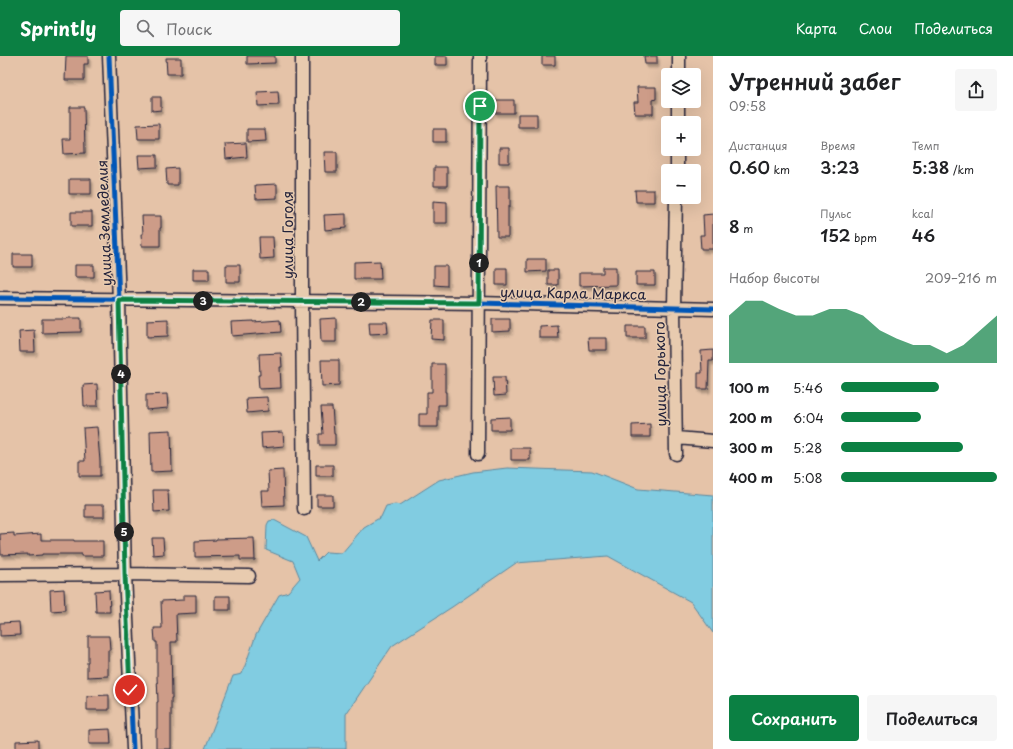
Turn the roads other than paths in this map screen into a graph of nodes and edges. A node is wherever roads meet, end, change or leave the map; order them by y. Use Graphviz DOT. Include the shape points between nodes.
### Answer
graph roads {
  1 [pos="109,56"];
  2 [pos="302,56"];
  3 [pos="480,56"];
  4 [pos="680,56"];
  5 [pos="679,68"];
  6 [pos="676,204"];
  7 [pos="0,298"];
  8 [pos="119,300"];
  9 [pos="302,302"];
  10 [pos="479,303"];
  11 [pos="674,307"];
  12 [pos="713,309"];
  13 [pos="676,438"];
  14 [pos="713,441"];
  15 [pos="478,454"];
  16 [pos="676,454"];
  17 [pos="304,509"];
  18 [pos="125,574"];
  19 [pos="0,575"];
  20 [pos="249,576"];
  21 [pos="133,749"];
  1 -- 8 [label="street, улица Земледелия"];
  2 -- 9 [label="street, улица Гоголя"];
  3 -- 10 [label="street"];
  4 -- 5 [label="street"];
  6 -- 11 [label="street, улица Горького"];
  7 -- 8 [label="street, улица Карла Маркса"];
  8 -- 9 [label="street, улица Карла Маркса"];
  8 -- 18 [label="street, улица Земледелия"];
  9 -- 10 [label="street, улица Карла Маркса"];
  9 -- 17 [label="street, улица Гоголя"];
  10 -- 11 [label="street, улица Карла Маркса"];
  10 -- 15 [label="street"];
  11 -- 12 [label="street, улица Карла Маркса"];
  11 -- 13 [label="street, улица Горького"];
  13 -- 14 [label="street"];
  13 -- 16 [label="street, улица Горького"];
  18 -- 19 [label="street"];
  18 -- 20 [label="street"];
  18 -- 21 [label="street, улица Земледелия"];
}
